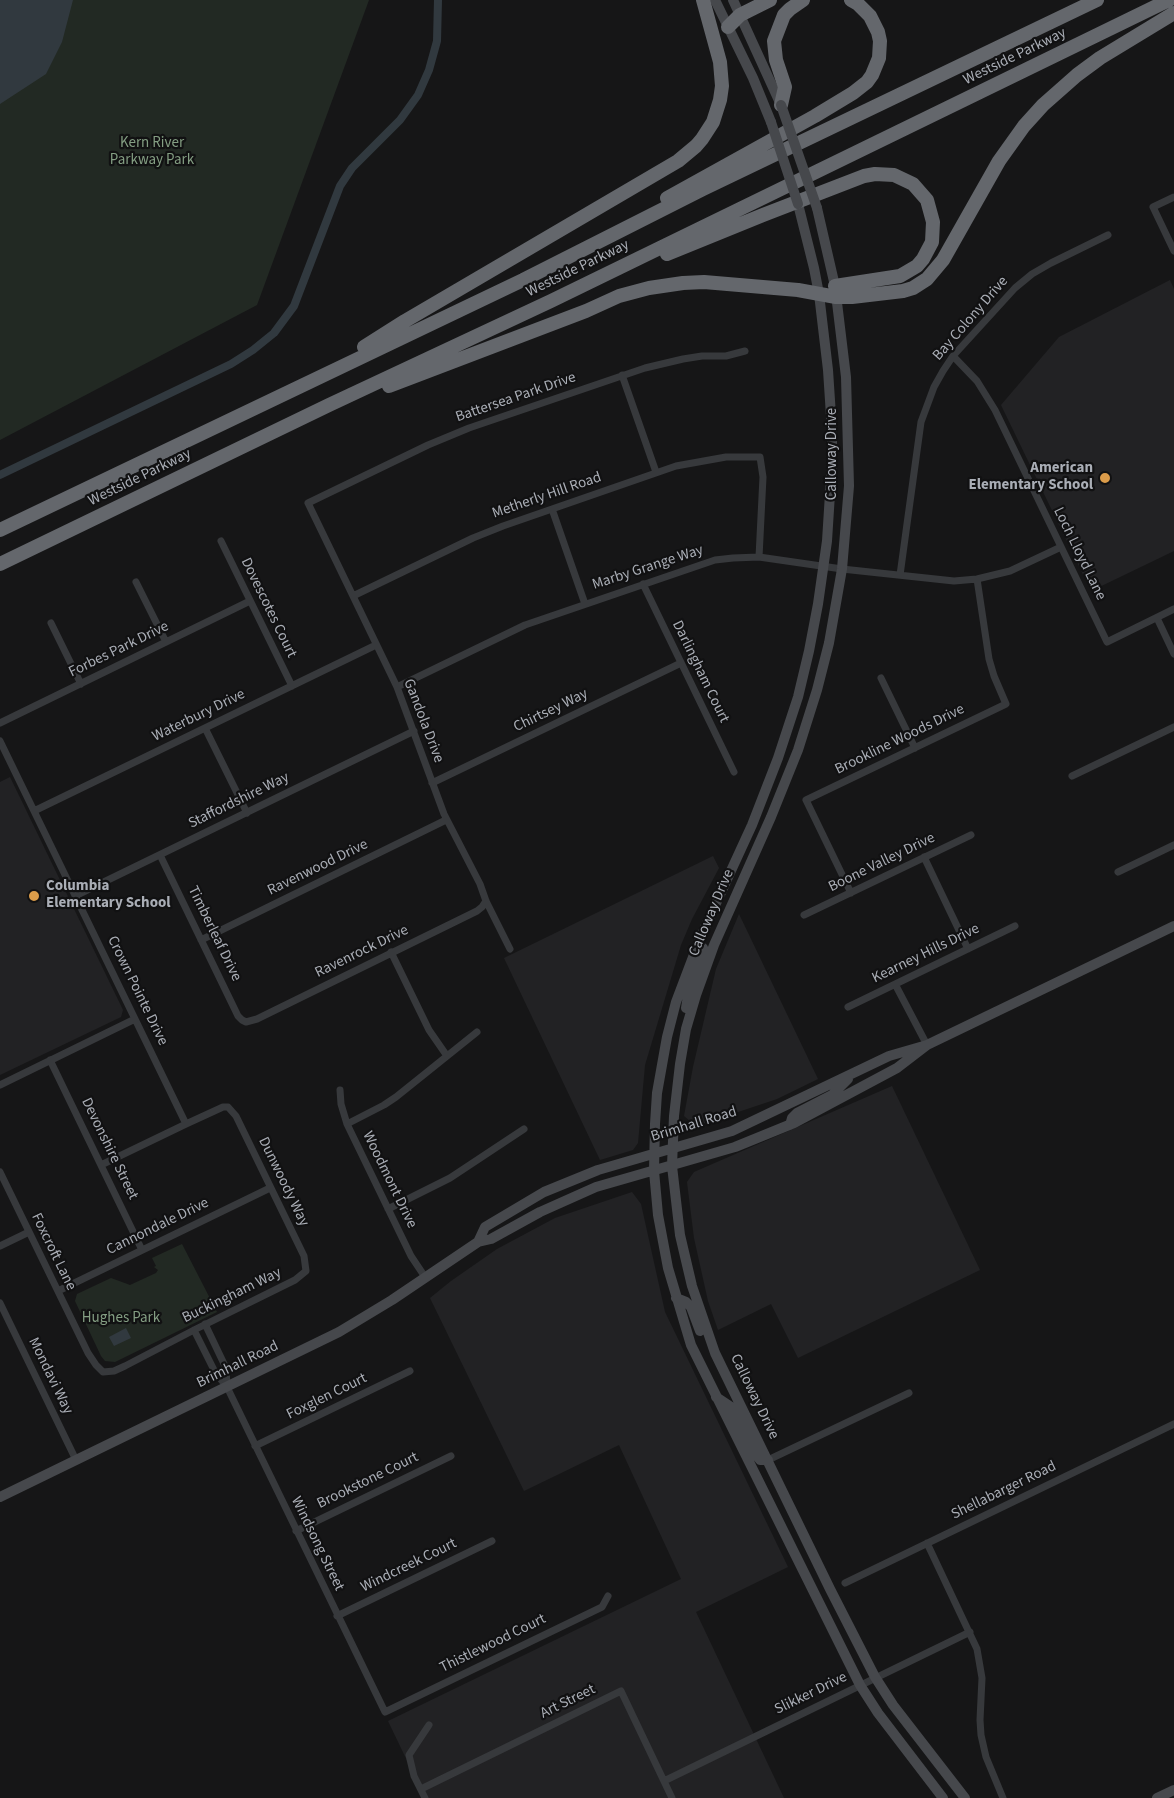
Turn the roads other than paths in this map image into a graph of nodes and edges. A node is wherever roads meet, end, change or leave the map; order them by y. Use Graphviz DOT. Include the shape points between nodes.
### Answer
graph roads {
  1 [pos="703,0"];
  2 [pos="715,0"];
  3 [pos="733,0"];
  4 [pos="770,0"];
  5 [pos="803,0"];
  6 [pos="851,0"];
  7 [pos="1097,0"];
  8 [pos="1169,0"];
  9 [pos="1174,13"];
  10 [pos="740,15"];
  11 [pos="728,27"];
  12 [pos="782,105"];
  13 [pos="1174,197"];
  14 [pos="1108,235"];
  15 [pos="1174,250"];
  16 [pos="523,280"];
  17 [pos="836,292"];
  18 [pos="819,294"];
  19 [pos="551,301"];
  20 [pos="745,351"];
  21 [pos="953,356"];
  22 [pos="622,375"];
  23 [pos="309,382"];
  24 [pos="329,405"];
  25 [pos="656,472"];
  26 [pos="308,504"];
  27 [pos="552,508"];
  28 [pos="0,530"];
  29 [pos="221,541"];
  30 [pos="1061,547"];
  31 [pos="759,557"];
  32 [pos="0,564"];
  33 [pos="823,565"];
  34 [pos="843,569"];
  35 [pos="900,575"];
  36 [pos="976,579"];
  37 [pos="136,582"];
  38 [pos="643,584"];
  39 [pos="353,596"];
  40 [pos="250,601"];
  41 [pos="585,604"];
  42 [pos="1174,609"];
  43 [pos="1156,618"];
  44 [pos="51,623"];
  45 [pos="166,642"];
  46 [pos="376,645"];
  47 [pos="1174,654"];
  48 [pos="681,663"];
  49 [pos="881,678"];
  50 [pos="81,684"];
  51 [pos="292,686"];
  52 [pos="397,687"];
  53 [pos="0,723"];
  54 [pos="1174,727"];
  55 [pos="205,728"];
  56 [pos="414,731"];
  57 [pos="0,741"];
  58 [pos="915,748"];
  59 [pos="734,772"];
  60 [pos="1072,776"];
  61 [pos="432,783"];
  62 [pos="34,811"];
  63 [pos="246,813"];
  64 [pos="446,820"];
  65 [pos="971,835"];
  66 [pos="1174,845"];
  67 [pos="160,855"];
  68 [pos="924,857"];
  69 [pos="1118,872"];
  70 [pos="724,885"];
  71 [pos="850,893"];
  72 [pos="75,896"];
  73 [pos="486,901"];
  74 [pos="804,915"];
  75 [pos="1015,926"];
  76 [pos="1174,926"];
  77 [pos="701,936"];
  78 [pos="201,940"];
  79 [pos="714,945"];
  80 [pos="510,949"];
  81 [pos="968,949"];
  82 [pos="391,952"];
  83 [pos="894,984"];
  84 [pos="848,1007"];
  85 [pos="690,1016"];
  86 [pos="135,1019"];
  87 [pos="246,1022"];
  88 [pos="477,1032"];
  89 [pos="927,1045"];
  90 [pos="447,1056"];
  91 [pos="50,1060"];
  92 [pos="855,1073"];
  93 [pos="0,1085"];
  94 [pos="340,1090"];
  95 [pos="186,1124"];
  96 [pos="347,1124"];
  97 [pos="790,1125"];
  98 [pos="524,1129"];
  99 [pos="672,1148"];
  100 [pos="654,1154"];
  101 [pos="101,1165"];
  102 [pos="672,1166"];
  103 [pos="654,1171"];
  104 [pos="0,1172"];
  105 [pos="270,1188"];
  106 [pos="388,1209"];
  107 [pos="29,1232"];
  108 [pos="478,1242"];
  109 [pos="0,1246"];
  110 [pos="142,1250"];
  111 [pos="306,1271"];
  112 [pos="425,1277"];
  113 [pos="58,1291"];
  114 [pos="676,1298"];
  115 [pos="1,1308"];
  116 [pos="206,1324"];
  117 [pos="194,1329"];
  118 [pos="720,1363"];
  119 [pos="410,1371"];
  120 [pos="103,1372"];
  121 [pos="227,1387"];
  122 [pos="909,1393"];
  123 [pos="716,1397"];
  124 [pos="1174,1424"];
  125 [pos="255,1446"];
  126 [pos="451,1456"];
  127 [pos="76,1460"];
  128 [pos="768,1460"];
  129 [pos="0,1497"];
  130 [pos="296,1531"];
  131 [pos="492,1541"];
  132 [pos="927,1543"];
  133 [pos="845,1583"];
  134 [pos="608,1596"];
  135 [pos="337,1616"];
  136 [pos="970,1632"];
  137 [pos="875,1677"];
  138 [pos="860,1685"];
  139 [pos="385,1712"];
  140 [pos="429,1725"];
  141 [pos="664,1781"];
  142 [pos="421,1789"];
  143 [pos="1174,1790"];
  144 [pos="425,1798"];
  145 [pos="672,1798"];
  146 [pos="943,1798"];
  147 [pos="964,1798"];
  148 [pos="1003,1798"];
  149 [pos="1157,1798"];
  1 -- 23 [label="highway" via="720,62 722,86 713,122 696,146 678,161 405,321"];
  2 -- 11 [label="main road, Calloway Drive"];
  3 -- 10 [label="main road, Calloway Drive"];
  4 -- 10 [label="highway"];
  5 -- 12 [label="highway" via="784,15 774,41 784,87"];
  6 -- 16 [label="highway" via="876,24 880,40 876,66 861,88"];
  7 -- 16 [label="highway, Westside Parkway"];
  8 -- 19 [label="highway, Westside Parkway"];
  9 -- 17 [label="highway" via="1100,58 1043,105 1004,154 943,260 927,279 903,291 852,297"];
  10 -- 11 [label="highway"];
  10 -- 12 [label="main road, Calloway Drive"];
  11 -- 18 [label="main road, Calloway Drive, bridge" via="771,122 801,216"];
  12 -- 17 [label="main road, Calloway Drive, bridge" via="824,235"];
  13 -- 15 [label="street" via="1153,207"];
  14 -- 21 [label="street, Bay Colony Drive" via="1032,274"];
  16 -- 23 [label="highway, Westside Parkway"];
  17 -- 18 [label="highway"];
  17 -- 19 [label="highway" via="900,276 923,260 932,242 933,222 927,200 913,184 894,175 864,176"];
  17 -- 34 [label="main road, Calloway Drive" via="848,424 849,486"];
  18 -- 24 [label="highway" via="704,282 649,288"];
  18 -- 33 [label="main road, Calloway Drive" via="832,431"];
  19 -- 24 [label="highway, Westside Parkway"];
  20 -- 22 [label="street, Battersea Park Drive" via="683,359"];
  21 -- 30 [label="street, Loch Lloyd Lane" via="987,395"];
  21 -- 35 [label="street, Bay Colony Drive" via="933,387 921,422"];
  22 -- 25 [label="street"];
  22 -- 26 [label="street, Battersea Park Drive" via="448,436"];
  23 -- 28 [label="highway, Westside Parkway"];
  24 -- 32 [label="highway, Westside Parkway"];
  25 -- 27 [label="street, Metherly Hill Road"];
  25 -- 31 [label="street, Metherly Hill Road" via="710,459 760,457 763,477"];
  26 -- 39 [label="street, Gandola Drive"];
  27 -- 39 [label="street, Metherly Hill Road" via="473,538"];
  27 -- 41 [label="street"];
  29 -- 40 [label="street, Dovescotes Court"];
  30 -- 36 [label="street, Marby Grange Way" via="1010,571"];
  30 -- 43 [label="street, Loch Lloyd Lane" via="1107,642"];
  31 -- 33 [label="street, Marby Grange Way"];
  31 -- 38 [label="street, Marby Grange Way" via="715,560"];
  33 -- 34 [label="street, Marby Grange Way"];
  33 -- 70 [label="main road, Calloway Drive" via="809,651 789,728"];
  34 -- 35 [label="street, Marby Grange Way"];
  34 -- 79 [label="main road, Calloway Drive" via="829,644 798,750"];
  35 -- 36 [label="street, Marby Grange Way" via="954,581"];
  36 -- 58 [label="street, Brookline Woods Drive" via="989,659 1006,704"];
  37 -- 45 [label="street"];
  38 -- 41 [label="street, Marby Grange Way"];
  38 -- 48 [label="street, Darlingham Court"];
  39 -- 46 [label="street, Gandola Drive"];
  40 -- 45 [label="street, Forbes Park Drive"];
  40 -- 51 [label="street, Dovescotes Court"];
  41 -- 52 [label="street, Marby Grange Way" via="525,625"];
  42 -- 43 [label="street"];
  43 -- 47 [label="street"];
  44 -- 50 [label="street"];
  45 -- 50 [label="street, Forbes Park Drive"];
  46 -- 51 [label="street, Waterbury Drive"];
  46 -- 52 [label="street, Gandola Drive"];
  48 -- 59 [label="street, Darlingham Court"];
  48 -- 61 [label="street, Chirtsey Way"];
  49 -- 58 [label="street"];
  50 -- 53 [label="street, Forbes Park Drive"];
  51 -- 55 [label="street, Waterbury Drive"];
  52 -- 56 [label="street, Gandola Drive"];
  54 -- 60 [label="street"];
  55 -- 62 [label="street, Waterbury Drive"];
  55 -- 63 [label="street"];
  56 -- 61 [label="street, Gandola Drive"];
  56 -- 63 [label="street, Staffordshire Way"];
  57 -- 62 [label="street, Crown Pointe Drive"];
  58 -- 71 [label="street, Brookline Woods Drive" via="806,800"];
  61 -- 64 [label="street, Gandola Drive"];
  62 -- 72 [label="street, Crown Pointe Drive"];
  63 -- 67 [label="street, Staffordshire Way"];
  64 -- 73 [label="street, Gandola Drive"];
  64 -- 78 [label="street, Ravenwood Drive"];
  65 -- 68 [label="street, Boone Valley Drive"];
  66 -- 69 [label="street"];
  67 -- 72 [label="street, Staffordshire Way"];
  67 -- 78 [label="street, Timberleaf Drive"];
  68 -- 71 [label="street, Boone Valley Drive"];
  68 -- 81 [label="street"];
  70 -- 77 [label="main road, Calloway Drive"];
  70 -- 79 [label="main road" via="727,897 714,931"];
  71 -- 74 [label="street, Boone Valley Drive"];
  72 -- 86 [label="street, Crown Pointe Drive"];
  73 -- 80 [label="street, Gandola Drive"];
  73 -- 82 [label="street, Ravenrock Drive" via="477,911"];
  75 -- 81 [label="street, Kearney Hills Drive"];
  76 -- 89 [label="main road, Brimhall Road"];
  77 -- 85 [label="main road" via="703,951 686,1003"];
  77 -- 100 [label="main road, Calloway Drive" via="667,1036 657,1097"];
  78 -- 87 [label="street, Timberleaf Drive" via="238,1016"];
  79 -- 85 [label="main road, Calloway Drive"];
  81 -- 83 [label="street, Kearney Hills Drive"];
  82 -- 87 [label="street, Ravenrock Drive"];
  82 -- 90 [label="street" via="429,1030"];
  83 -- 84 [label="street, Kearney Hills Drive"];
  83 -- 89 [label="street"];
  85 -- 99 [label="main road, Calloway Drive" via="678,1073"];
  86 -- 91 [label="street"];
  86 -- 95 [label="street, Crown Pointe Drive"];
  88 -- 90 [label="street"];
  89 -- 92 [label="main road, Brimhall Road" via="889,1056"];
  89 -- 97 [label="main road, Brimhall Road" via="897,1068"];
  90 -- 96 [label="street" via="396,1097"];
  91 -- 93 [label="street"];
  91 -- 101 [label="street, Devonshire Street"];
  92 -- 97 [label="main road" via="832,1095 797,1113"];
  92 -- 99 [label="main road, Brimhall Road" via="732,1131"];
  94 -- 96 [label="street, Woodmont Drive"];
  95 -- 101 [label="street"];
  95 -- 105 [label="street, Dunwoody Way" via="228,1107"];
  96 -- 106 [label="street, Woodmont Drive"];
  97 -- 102 [label="main road, Brimhall Road" via="735,1148"];
  98 -- 106 [label="street" via="450,1178"];
  99 -- 100 [label="main road, Brimhall Road"];
  99 -- 102 [label="main road, Calloway Drive"];
  100 -- 103 [label="main road, Calloway Drive"];
  100 -- 108 [label="main road, Brimhall Road" via="598,1170 544,1192 485,1227"];
  101 -- 110 [label="street, Devonshire Street"];
  102 -- 103 [label="main road, Brimhall Road"];
  102 -- 118 [label="main road, Calloway Drive" via="680,1235 692,1286"];
  103 -- 108 [label="main road, Brimhall Road" via="571,1198"];
  103 -- 114 [label="main road, Calloway Drive" via="662,1242"];
  104 -- 107 [label="street, Foxcroft Lane"];
  105 -- 110 [label="street, Cannondale Drive"];
  105 -- 111 [label="street, Dunwoody Way" via="303,1256"];
  106 -- 112 [label="street, Woodmont Drive"];
  107 -- 109 [label="street"];
  107 -- 113 [label="street, Foxcroft Lane"];
  108 -- 112 [label="main road, Brimhall Road"];
  110 -- 113 [label="street, Cannondale Drive"];
  111 -- 116 [label="street, Buckingham Way" via="302,1277"];
  112 -- 121 [label="main road, Brimhall Road" via="362,1320"];
  113 -- 120 [label="street, Foxcroft Lane" via="88,1353"];
  114 -- 118 [label="main road" via="691,1306 710,1357"];
  114 -- 123 [label="main road, Calloway Drive" via="691,1345"];
  115 -- 127 [label="street, Mondavi Way"];
  116 -- 117 [label="street, Buckingham Way"];
  116 -- 121 [label="street, Windsong Street" via="226,1368"];
  117 -- 120 [label="street, Buckingham Way" via="125,1366"];
  117 -- 121 [label="street, Windsong Street" via="215,1372"];
  118 -- 128 [label="main road, Calloway Drive"];
  119 -- 125 [label="street, Foxglen Court"];
  121 -- 125 [label="street, Windsong Street"];
  121 -- 127 [label="main road, Brimhall Road"];
  122 -- 128 [label="street"];
  123 -- 128 [label="main road" via="734,1409 756,1455 760,1460"];
  123 -- 138 [label="main road, Calloway Drive"];
  124 -- 132 [label="street, Shellabarger Road"];
  125 -- 130 [label="street, Windsong Street"];
  126 -- 130 [label="street, Brookstone Court"];
  127 -- 129 [label="main road, Brimhall Road"];
  128 -- 137 [label="main road, Calloway Drive"];
  130 -- 135 [label="street, Windsong Street"];
  131 -- 135 [label="street, Windcreek Court"];
  132 -- 133 [label="street, Shellabarger Road"];
  132 -- 136 [label="street"];
  134 -- 139 [label="street, Thistlewood Court" via="602,1607"];
  135 -- 139 [label="street, Windsong Street"];
  136 -- 137 [label="street, Slikker Drive"];
  136 -- 148 [label="street" via="982,1678 981,1735"];
  137 -- 138 [label="street, Slikker Drive"];
  137 -- 147 [label="main road, Calloway Drive"];
  138 -- 141 [label="street, Slikker Drive"];
  138 -- 146 [label="main road, Calloway Drive"];
  140 -- 142 [label="street" via="409,1755"];
  141 -- 142 [label="street, Art Street" via="621,1691"];
  141 -- 145 [label="street, Art Street"];
  142 -- 144 [label="street"];
  143 -- 149 [label="main road"];
}
